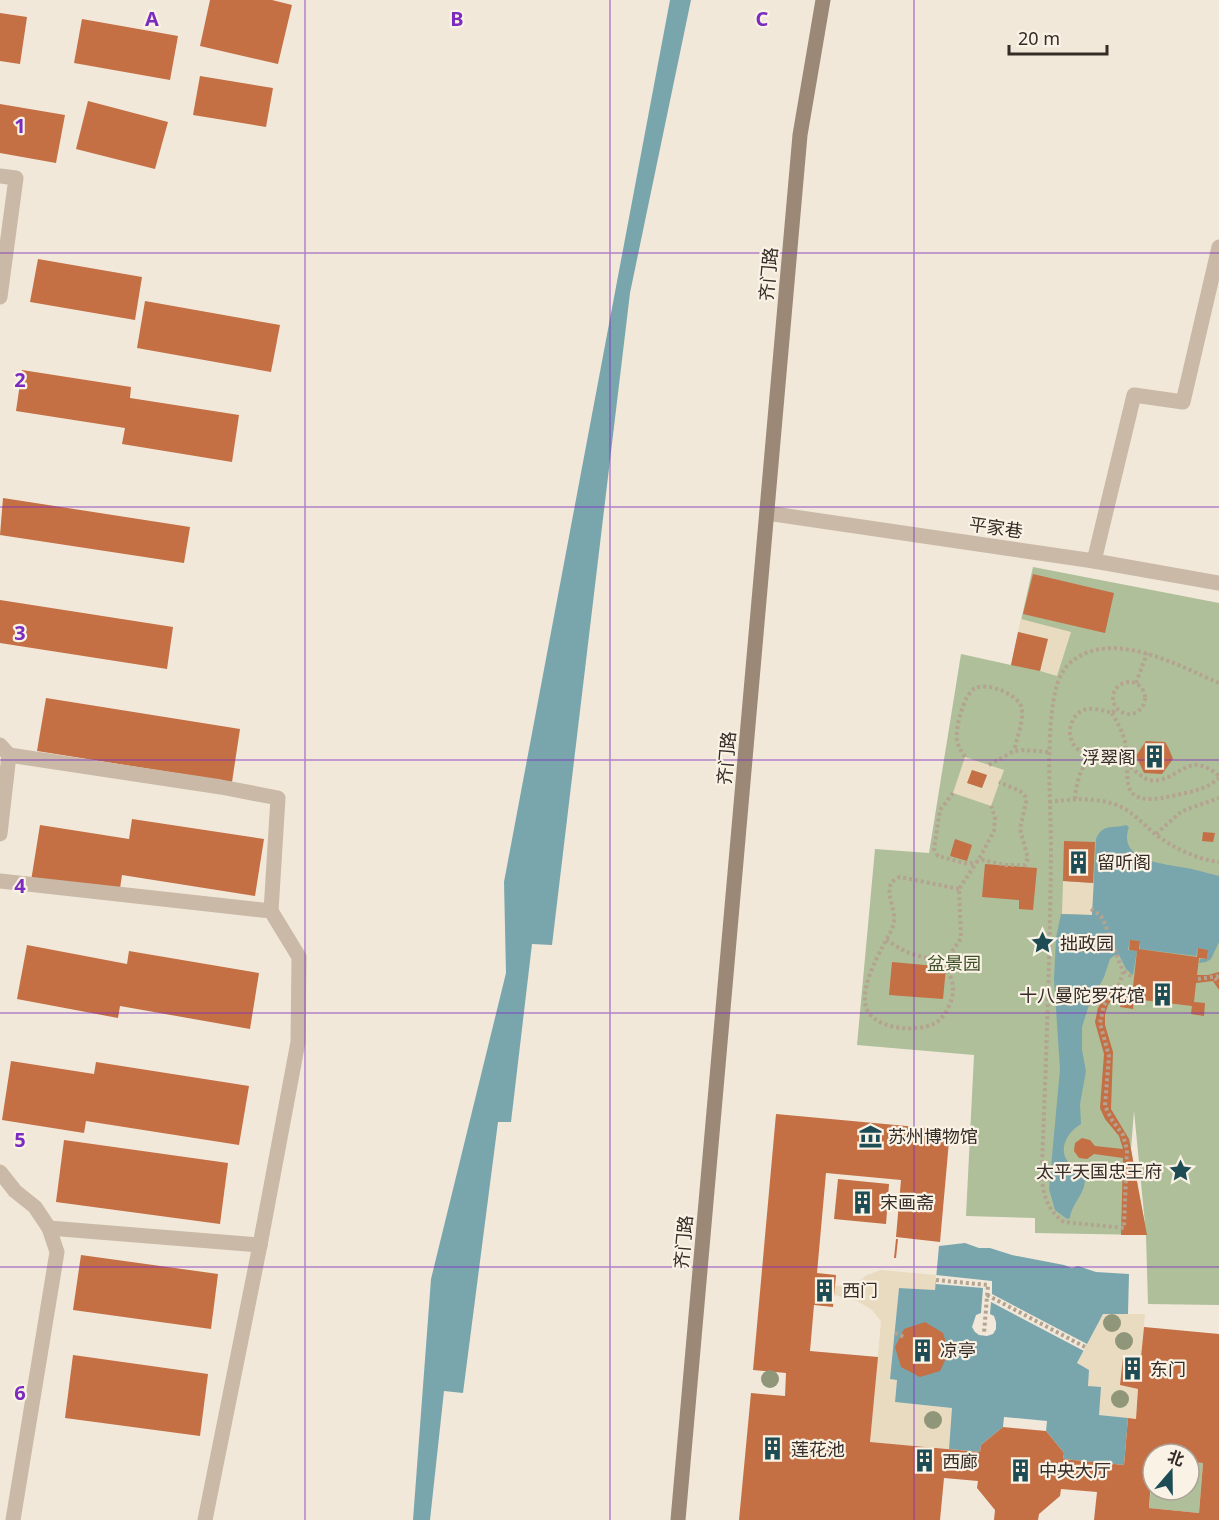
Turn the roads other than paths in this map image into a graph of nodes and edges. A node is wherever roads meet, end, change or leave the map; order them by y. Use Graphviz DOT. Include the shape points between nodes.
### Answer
graph roads {
  1 [pos="823,0"];
  2 [pos="0,176"];
  3 [pos="1219,247"];
  4 [pos="0,297"];
  5 [pos="767,513"];
  6 [pos="1094,561"];
  7 [pos="1219,583"];
  8 [pos="5,750"];
  9 [pos="0,834"];
  10 [pos="0,881"];
  11 [pos="271,911"];
  12 [pos="0,1172"];
  13 [pos="49,1228"];
  14 [pos="260,1245"];
  15 [pos="13,1520"];
  16 [pos="205,1520"];
  17 [pos="678,1520"];
  1 -- 5 [label="main road, 齐门路" via="800,135"];
  2 -- 4 [label="street" via="16,178"];
  3 -- 6 [label="street" via="1183,402 1134,395"];
  5 -- 6 [label="street, 平家巷"];
  5 -- 17 [label="main road, 齐门路"];
  6 -- 7 [label="street, 平家巷"];
  8 -- 9 [label="street"];
  8 -- 11 [label="street" via="278,798"];
  10 -- 11 [label="street"];
  11 -- 14 [label="street" via="299,957 298,1042"];
  12 -- 13 [label="street" via="35,1207"];
  13 -- 14 [label="street"];
  13 -- 15 [label="street" via="57,1252"];
  14 -- 16 [label="street"];
}
